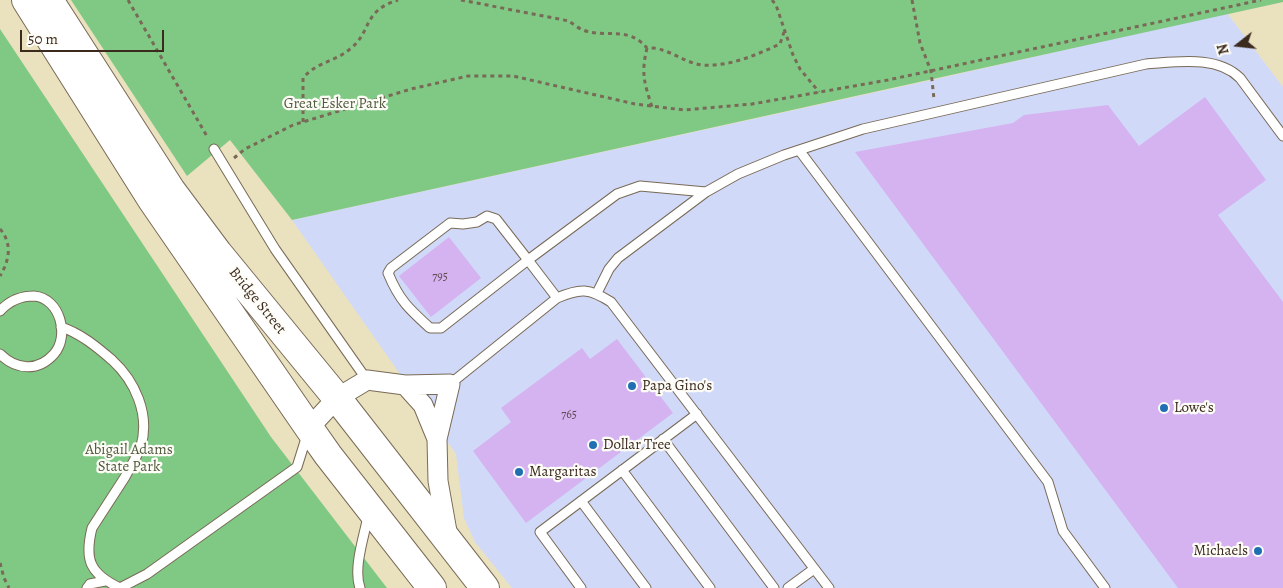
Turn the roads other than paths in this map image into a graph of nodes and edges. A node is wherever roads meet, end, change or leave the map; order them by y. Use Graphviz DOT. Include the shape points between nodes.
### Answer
graph roads {
  1 [pos="26,0"];
  2 [pos="49,0"];
  3 [pos="1283,136"];
  4 [pos="214,149"];
  5 [pos="800,150"];
  6 [pos="706,192"];
  7 [pos="528,260"];
  8 [pos="597,293"];
  9 [pos="557,298"];
  10 [pos="0,311"];
  11 [pos="61,328"];
  12 [pos="0,354"];
  13 [pos="367,380"];
  14 [pos="450,384"];
  15 [pos="405,385"];
  16 [pos="337,398"];
  17 [pos="697,414"];
  18 [pos="309,428"];
  19 [pos="437,439"];
  20 [pos="663,439"];
  21 [pos="622,470"];
  22 [pos="581,501"];
  23 [pos="370,509"];
  24 [pos="449,540"];
  25 [pos="814,569"];
  26 [pos="105,581"];
  27 [pos="87,588"];
  28 [pos="120,588"];
  29 [pos="360,588"];
  30 [pos="432,588"];
  31 [pos="485,588"];
  32 [pos="581,588"];
  33 [pos="646,588"];
  34 [pos="710,588"];
  35 [pos="774,588"];
  36 [pos="788,588"];
  37 [pos="828,588"];
  38 [pos="1105,588"];
  1 -- 18 [label="main road, Bridge Street" via="152,200"];
  2 -- 16 [label="main road, Bridge Street" via="171,190 218,253"];
  3 -- 5 [label="lane" via="1232,71 1223,66 1181,61 1146,64 935,112 863,129"];
  4 -- 13 [label="lane" via="275,249"];
  5 -- 6 [label="lane" via="738,174"];
  5 -- 38 [label="lane" via="1048,482 1063,531"];
  6 -- 7 [label="lane" via="640,186 616,194"];
  6 -- 8 [label="lane" via="618,258"];
  7 -- 7 [label="lane" via="441,328 430,328 408,308 395,291 388,273 450,223 477,222 487,216 496,219"];
  7 -- 9 [label="lane"];
  8 -- 9 [label="lane" via="574,290"];
  8 -- 17 [label="lane" via="611,302"];
  9 -- 14 [label="lane"];
  10 -- 11 [label="lane" via="16,299 40,297 54,307"];
  11 -- 12 [label="lane" via="60,341 54,353 32,367 9,363"];
  11 -- 26 [label="lane" via="100,350 123,371 136,390 142,411 140,446 92,528 89,541 91,562"];
  13 -- 15 [label="street"];
  13 -- 16 [label="street"];
  14 -- 15 [label="street"];
  14 -- 19 [label="street"];
  15 -- 19 [label="street" via="423,405"];
  16 -- 18 [label="street"];
  16 -- 24 [label="main road, Bridge Street"];
  17 -- 20 [label="lane"];
  17 -- 25 [label="lane"];
  18 -- 23 [label="main road, Bridge Street"];
  18 -- 28 [label="lane" via="297,467 147,574"];
  19 -- 24 [label="street" via="438,480"];
  20 -- 21 [label="lane"];
  20 -- 35 [label="lane"];
  21 -- 22 [label="lane"];
  21 -- 34 [label="lane"];
  22 -- 32 [label="lane" via="540,532"];
  22 -- 33 [label="lane"];
  23 -- 29 [label="lane" via="358,560"];
  23 -- 30 [label="main road, Bridge Street"];
  24 -- 31 [label="main road, Bridge Street"];
  25 -- 36 [label="lane"];
  25 -- 37 [label="lane"];
  26 -- 27 [label="lane" via="90,584"];
  26 -- 28 [label="lane"];
}
